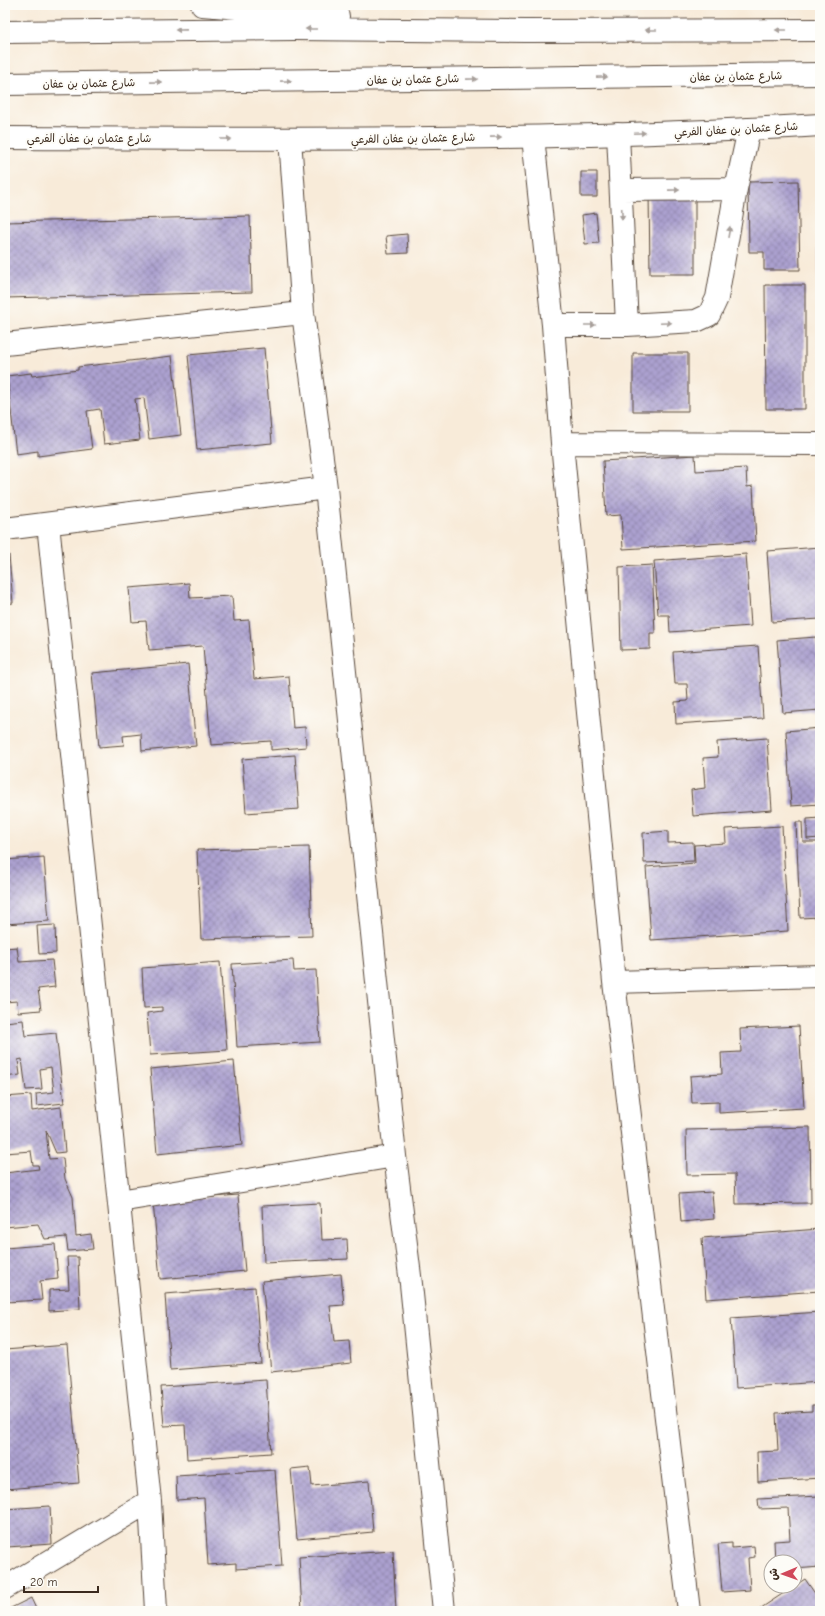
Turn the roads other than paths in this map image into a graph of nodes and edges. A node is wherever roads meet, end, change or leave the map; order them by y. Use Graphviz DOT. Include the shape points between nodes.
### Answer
graph roads {
  1 [pos="202,5"];
  2 [pos="820,30"];
  3 [pos="525,31"];
  4 [pos="5,32"];
  5 [pos="820,74"];
  6 [pos="5,84"];
  7 [pos="5,124"];
  8 [pos="820,125"];
  9 [pos="749,129"];
  10 [pos="618,134"];
  11 [pos="532,137"];
  12 [pos="5,138"];
  13 [pos="199,139"];
  14 [pos="290,139"];
  15 [pos="736,189"];
  16 [pos="621,190"];
  17 [pos="303,313"];
  18 [pos="553,325"];
  19 [pos="627,325"];
  20 [pos="5,344"];
  21 [pos="562,443"];
  22 [pos="820,444"];
  23 [pos="326,488"];
  24 [pos="48,524"];
  25 [pos="5,529"];
  26 [pos="820,976"];
  27 [pos="614,982"];
  28 [pos="395,1156"];
  29 [pos="118,1201"];
  30 [pos="150,1501"];
  31 [pos="5,1588"];
  32 [pos="156,1611"];
  33 [pos="444,1611"];
  34 [pos="689,1611"];
  1 -- 3 [label="street"];
  2 -- 3 [label="street, one-way"];
  3 -- 4 [label="street, one-way" via="294,29"];
  6 -- 5 [label="street, شارع عثمان بن عفان, one-way"];
  7 -- 13 [label="street"];
  8 -- 9 [label="street, شارع عثمان بن عفان الفرعي"];
  10 -- 9 [label="street, شارع عثمان بن عفان الفرعي, one-way"];
  9 -- 15 [label="street"];
  10 -- 11 [label="street, شارع عثمان بن عفان الفرعي"];
  10 -- 16 [label="street"];
  14 -- 11 [label="street, شارع عثمان بن عفان الفرعي, one-way"];
  11 -- 18 [label="street"];
  12 -- 13 [label="street, شارع عثمان بن عفان الفرعي"];
  13 -- 14 [label="street, شارع عثمان بن عفان الفرعي, one-way"];
  14 -- 17 [label="street"];
  16 -- 15 [label="street, one-way"];
  19 -- 15 [label="street, one-way" via="696,321 709,315 717,298"];
  16 -- 19 [label="street, one-way"];
  17 -- 20 [label="street"];
  17 -- 23 [label="street"];
  18 -- 19 [label="street, one-way"];
  18 -- 21 [label="street"];
  21 -- 22 [label="street"];
  21 -- 27 [label="street"];
  23 -- 24 [label="street"];
  23 -- 28 [label="street"];
  24 -- 25 [label="street"];
  24 -- 29 [label="street"];
  26 -- 27 [label="street"];
  27 -- 34 [label="street"];
  28 -- 29 [label="street"];
  28 -- 33 [label="street" via="411,1284"];
  29 -- 30 [label="street"];
  30 -- 31 [label="street"];
  30 -- 32 [label="street"];
}
